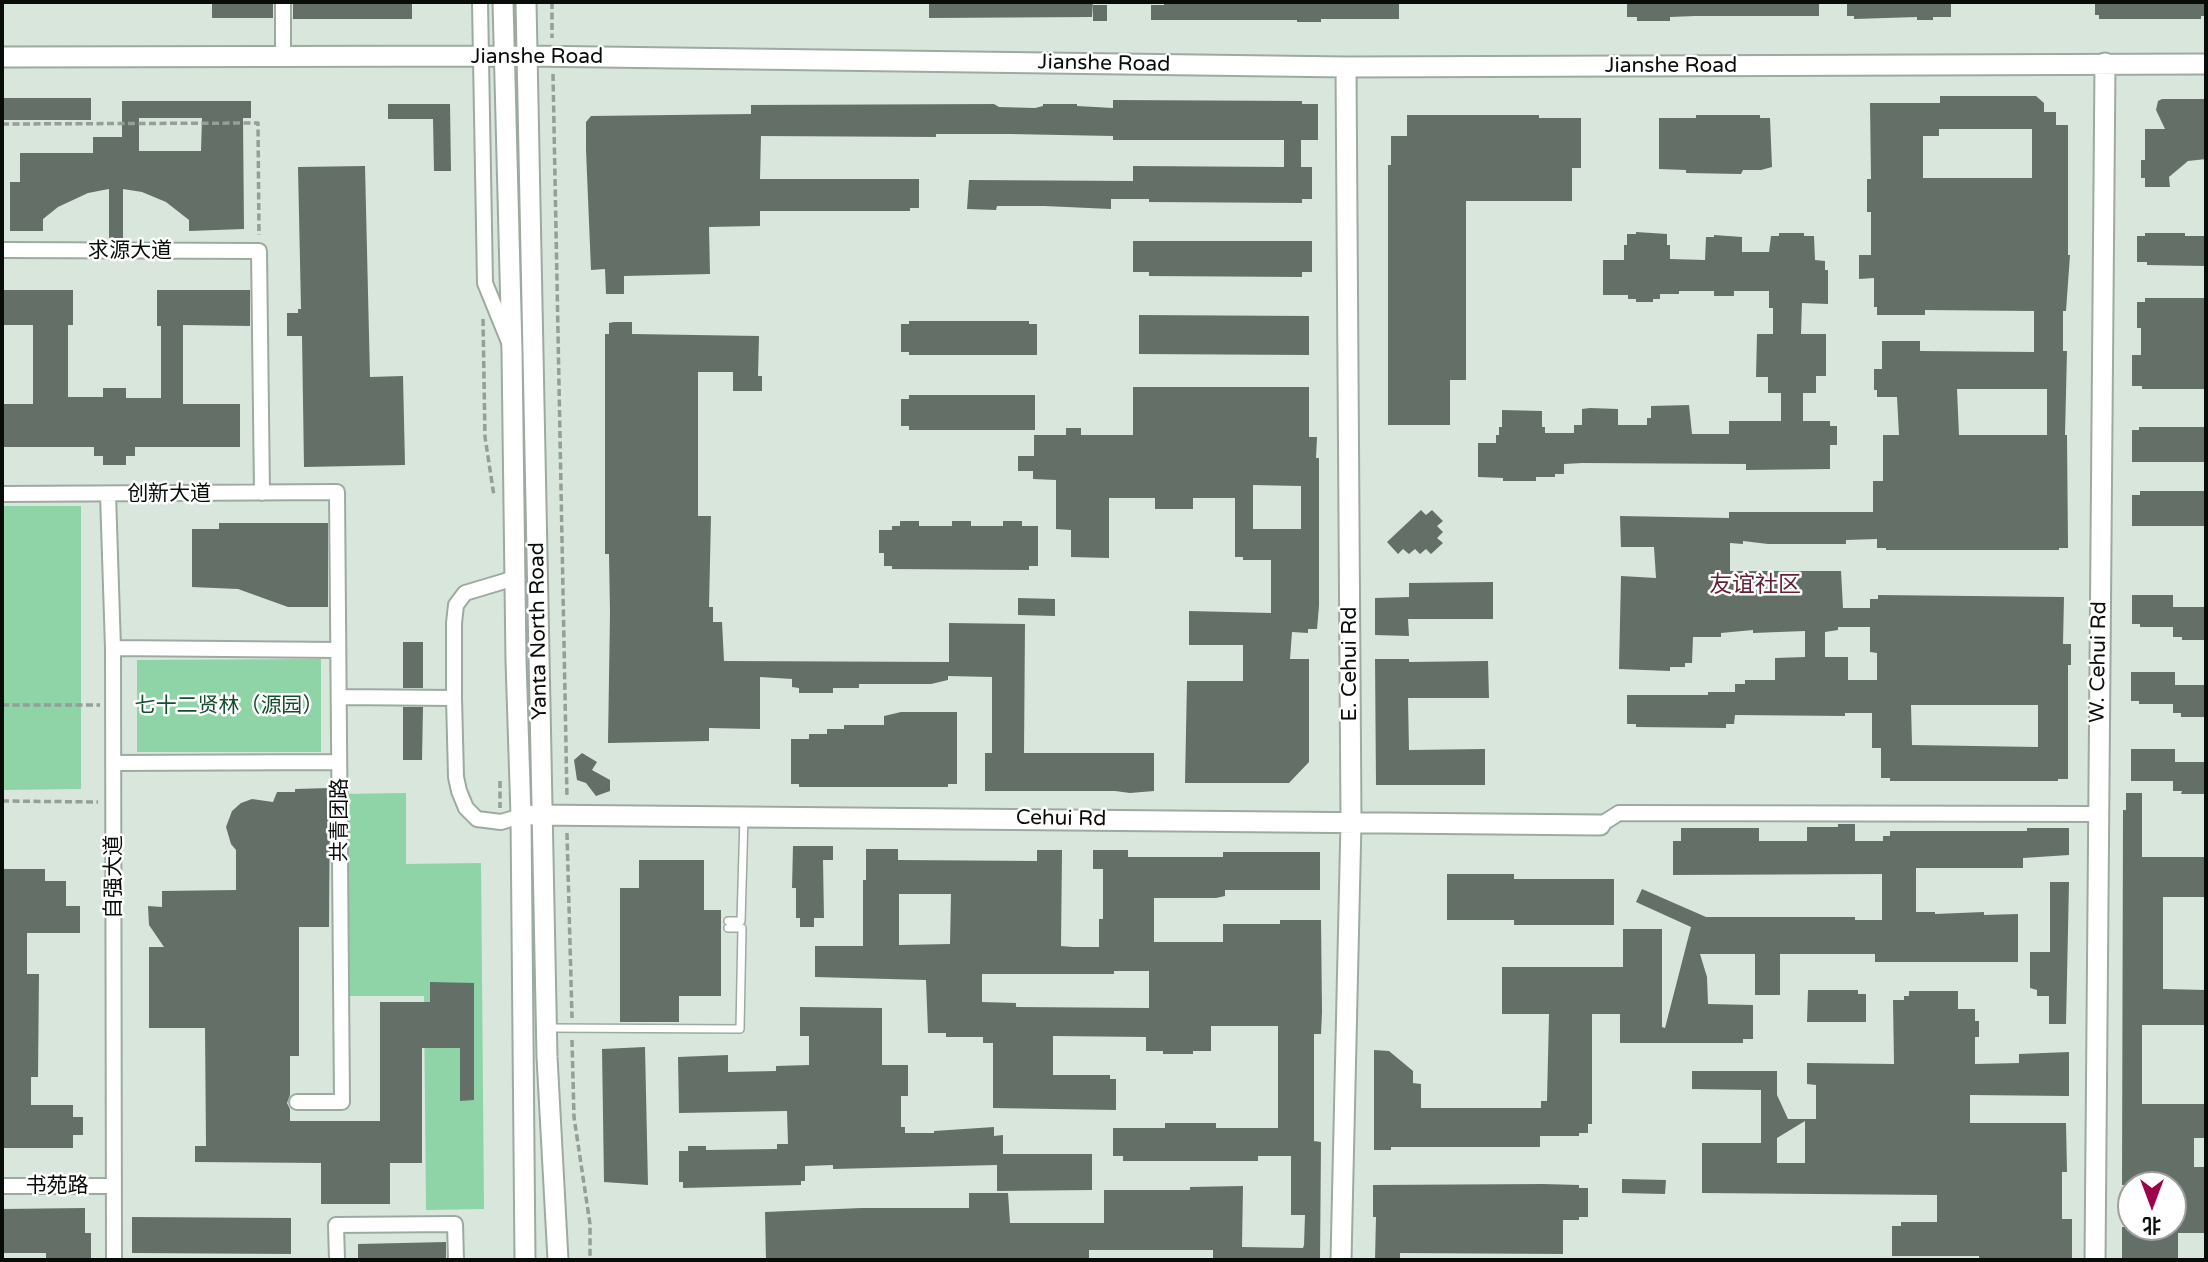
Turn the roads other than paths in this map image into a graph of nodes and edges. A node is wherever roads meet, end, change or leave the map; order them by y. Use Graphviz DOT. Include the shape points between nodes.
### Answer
graph roads {
  1 [pos="283,2"];
  2 [pos="480,2"];
  3 [pos="503,2"];
  4 [pos="526,2"];
  5 [pos="481,56"];
  6 [pos="504,56"];
  7 [pos="526,56"];
  8 [pos="2,57"];
  9 [pos="283,57"];
  10 [pos="2105,64"];
  11 [pos="2206,64"];
  12 [pos="1346,67"];
  13 [pos="2,250"];
  14 [pos="512,351"];
  15 [pos="337,492"];
  16 [pos="262,493"];
  17 [pos="2,494"];
  18 [pos="108,494"];
  19 [pos="514,578"];
  20 [pos="113,648"];
  21 [pos="338,650"];
  22 [pos="339,696"];
  23 [pos="454,698"];
  24 [pos="339,762"];
  25 [pos="113,763"];
  26 [pos="2098,814"];
  27 [pos="543,815"];
  28 [pos="522,816"];
  29 [pos="744,816"];
  30 [pos="1351,822"];
  31 [pos="1600,825"];
  32 [pos="547,1028"];
  33 [pos="297,1102"];
  34 [pos="2,1186"];
  35 [pos="113,1186"];
  36 [pos="114,1260"];
  37 [pos="337,1260"];
  38 [pos="456,1260"];
  39 [pos="525,1260"];
  40 [pos="558,1260"];
  41 [pos="1341,1260"];
  42 [pos="2095,1260"];
  1 -- 9 [label="street"];
  2 -- 5 [label="street"];
  3 -- 6 [label="street, Yanta North Road"];
  4 -- 7 [label="street, Yanta North Road"];
  5 -- 6 [label="street, Jianshe Road"];
  5 -- 9 [label="street, Jianshe Road"];
  5 -- 14 [label="street" via="485,283"];
  6 -- 7 [label="street, Jianshe Road"];
  6 -- 14 [label="street, Yanta North Road"];
  7 -- 12 [label="street, Jianshe Road"];
  7 -- 27 [label="street, Yanta North Road"];
  8 -- 9 [label="street, Jianshe Road"];
  10 -- 11 [label="street, Jianshe Road"];
  10 -- 12 [label="street, Jianshe Road"];
  10 -- 26 [label="street, W. Cehui Rd"];
  12 -- 30 [label="street, E. Cehui Rd"];
  13 -- 16 [label="street, 求源大道" via="259,251"];
  14 -- 19 [label="street, Yanta North Road"];
  15 -- 16 [label="street, 创新大道"];
  15 -- 21 [label="street, 共青团路"];
  16 -- 18 [label="street, 创新大道"];
  17 -- 18 [label="street, 创新大道"];
  18 -- 20 [label="street, 自强大道"];
  19 -- 23 [label="street" via="465,593 456,605"];
  19 -- 28 [label="street, Yanta North Road"];
  20 -- 21 [label="street"];
  20 -- 25 [label="street, 自强大道"];
  21 -- 22 [label="street, 共青团路"];
  22 -- 23 [label="street"];
  22 -- 24 [label="street, 共青团路"];
  23 -- 28 [label="street" via="458,791 466,808 477,819 501,822"];
  24 -- 25 [label="street"];
  24 -- 33 [label="street, 共青团路" via="342,1102"];
  25 -- 35 [label="street, 自强大道"];
  26 -- 31 [label="street" via="1619,813"];
  26 -- 42 [label="street, W. Cehui Rd"];
  27 -- 28 [label="street, Cehui Rd"];
  27 -- 29 [label="street, Cehui Rd"];
  27 -- 32 [label="street, Yanta North Road"];
  28 -- 39 [label="street, Yanta North Road"];
  29 -- 30 [label="street, Cehui Rd"];
  29 -- 32 [label="lane" via="741,921 727,925 742,928 740,1029"];
  30 -- 31 [label="street, Cehui Rd"];
  30 -- 41 [label="street, E. Cehui Rd"];
  32 -- 40 [label="street, Yanta North Road"];
  34 -- 35 [label="street, 书苑路"];
  35 -- 36 [label="street, 自强大道"];
  37 -- 38 [label="street" via="336,1225 456,1224"];
}
